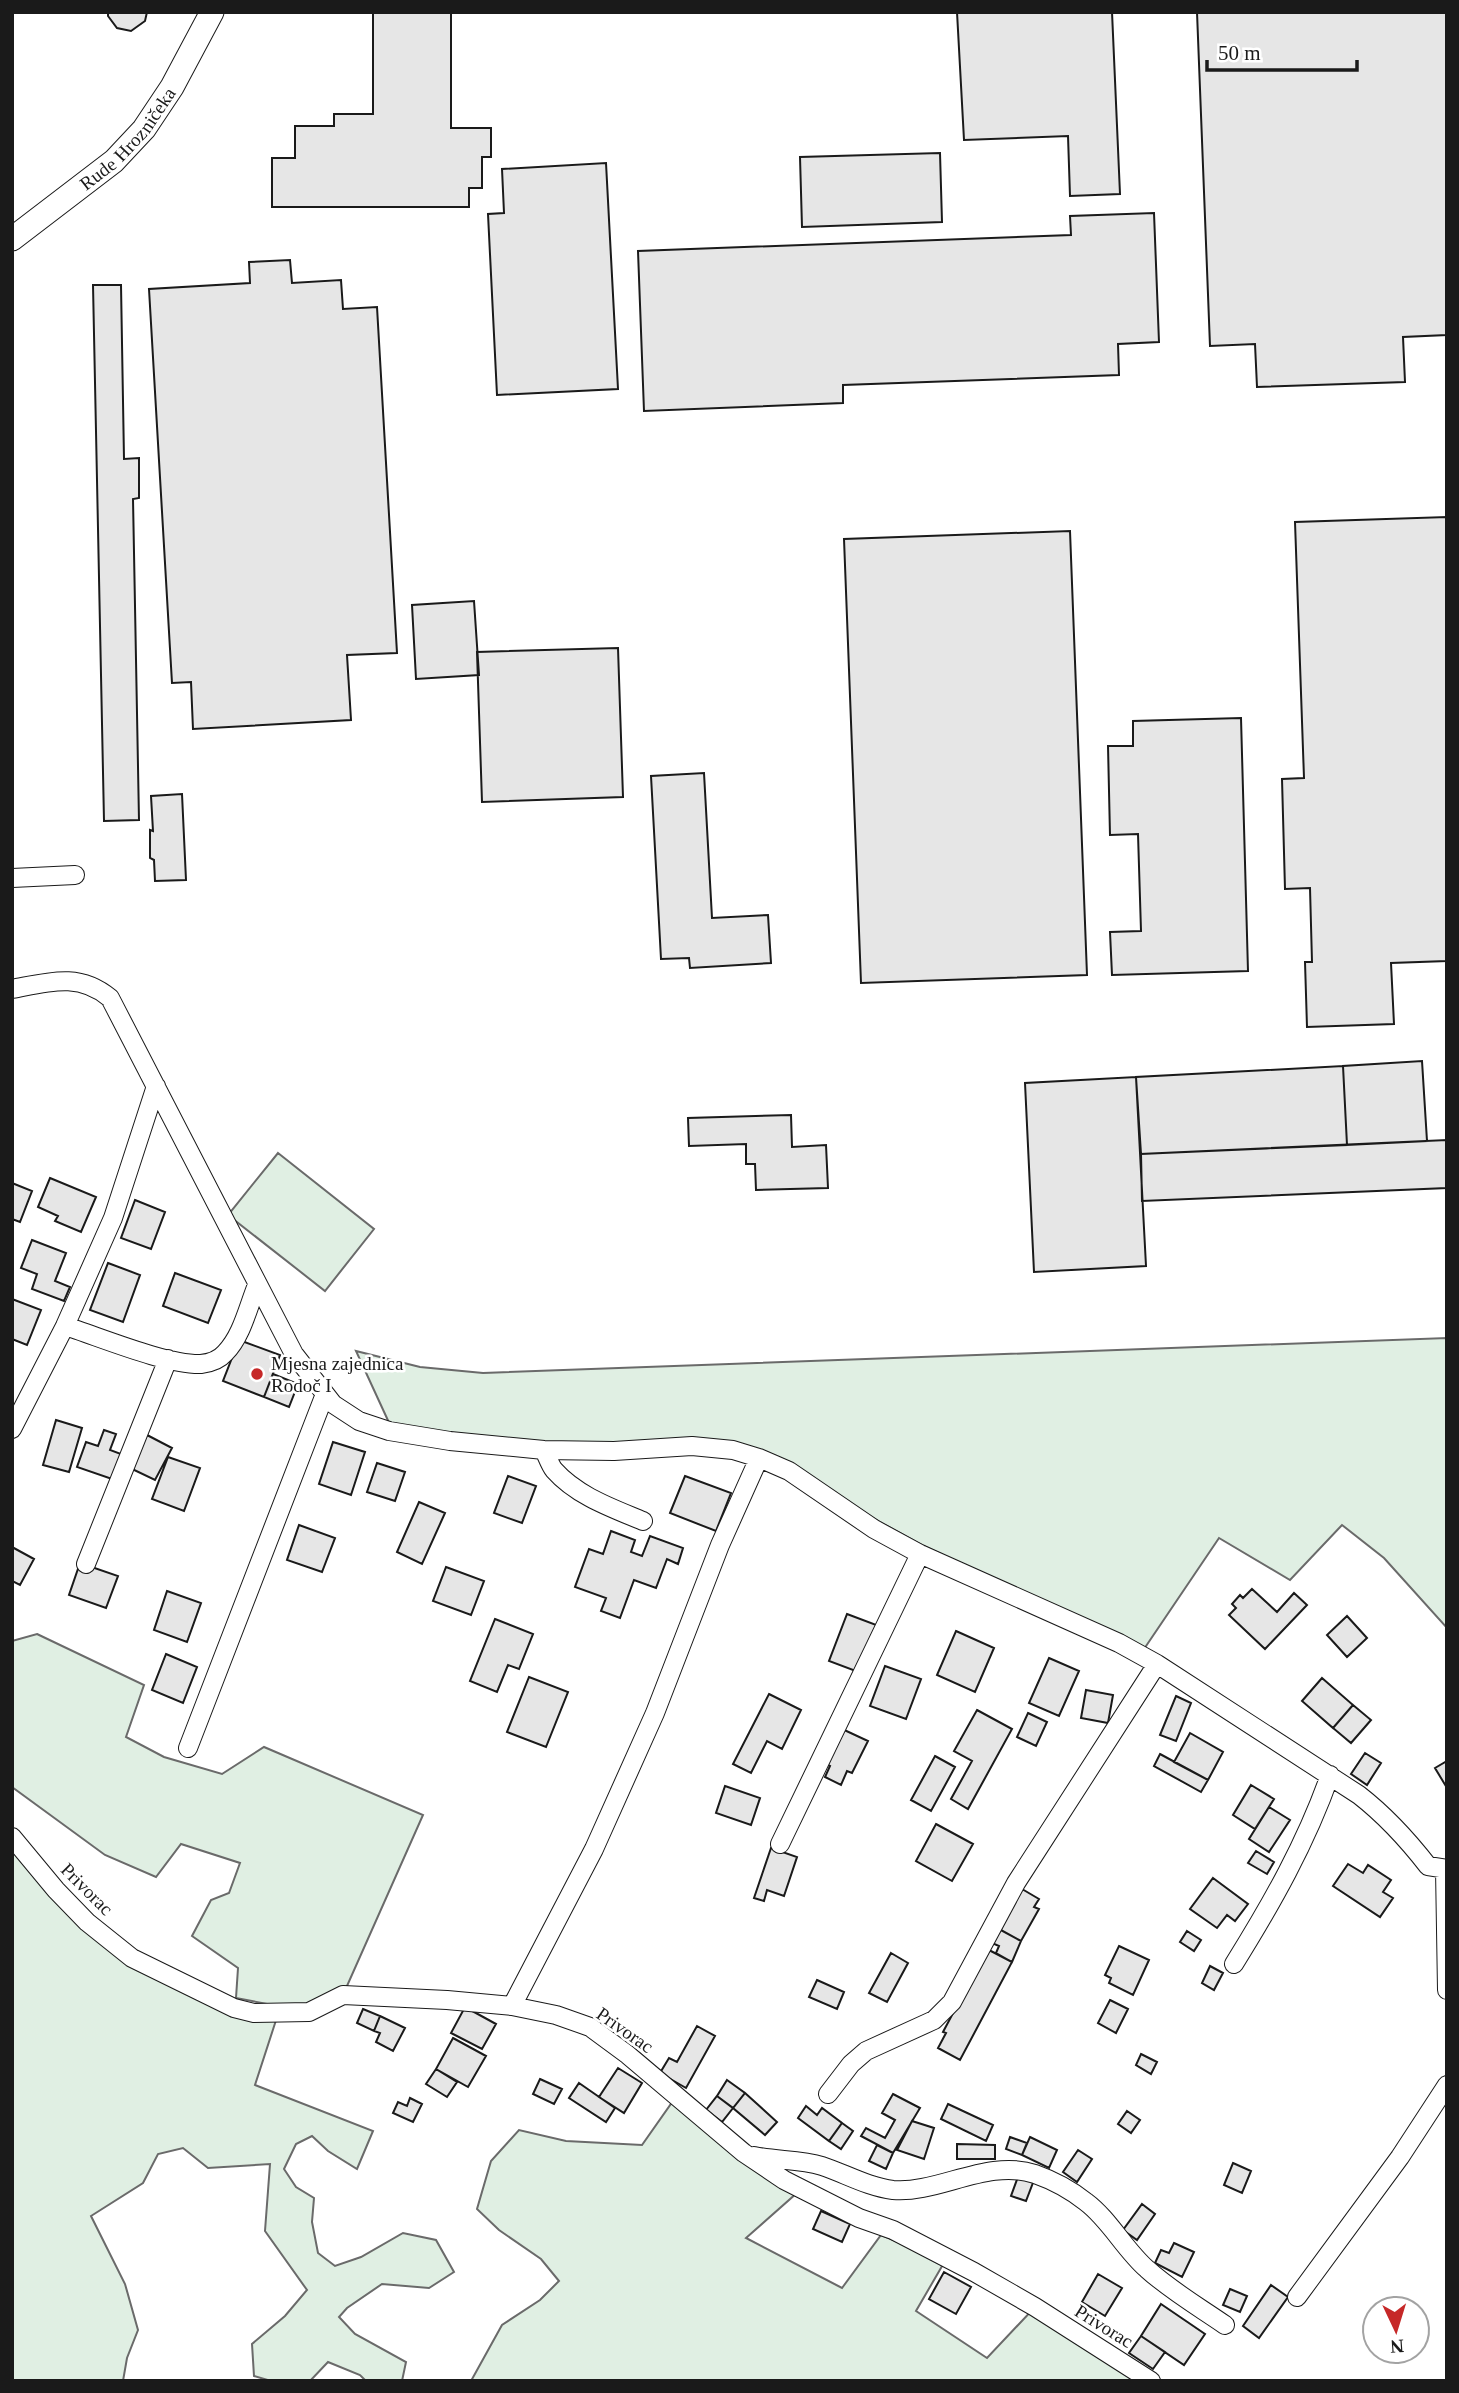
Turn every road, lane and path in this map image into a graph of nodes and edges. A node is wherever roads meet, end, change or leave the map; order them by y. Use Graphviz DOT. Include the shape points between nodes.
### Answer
graph roads {
  1 [pos="212,12"];
  2 [pos="12,239"];
  3 [pos="75,875"];
  4 [pos="12,878"];
  5 [pos="12,989"];
  6 [pos="156,1086"];
  7 [pos="257,1284"];
  8 [pos="65,1326"];
  9 [pos="167,1359"];
  10 [pos="325,1394"];
  11 [pos="12,1429"];
  12 [pos="544,1450"];
  13 [pos="759,1458"];
  14 [pos="643,1521"];
  15 [pos="920,1554"];
  16 [pos="86,1564"];
  17 [pos="1157,1664"];
  18 [pos="188,1748"];
  19 [pos="1330,1776"];
  20 [pos="12,1837"];
  21 [pos="780,1844"];
  22 [pos="1446,1870"];
  23 [pos="1234,1964"];
  24 [pos="1447,1990"];
  25 [pos="512,2006"];
  26 [pos="1447,2085"];
  27 [pos="828,2094"];
  28 [pos="744,2154"];
  29 [pos="1297,2297"];
  30 [pos="1225,2325"];
  31 [pos="1151,2381"];
  1 -- 2 [label="street, Rude Hrozničeka" via="144,129 114,161"];
  3 -- 4 [label="street"];
  5 -- 6 [label="street" via="68,980 99,989 110,998"];
  6 -- 7 [label="street"];
  6 -- 8 [label="street" via="113,1218"];
  7 -- 9 [label="street" via="234,1342 223,1356 201,1364"];
  7 -- 10 [label="street" via="294,1354"];
  8 -- 9 [label="street"];
  8 -- 11 [label="street"];
  9 -- 16 [label="street"];
  10 -- 12 [label="street" via="359,1421 389,1431"];
  10 -- 18 [label="street"];
  12 -- 13 [label="street" via="692,1446"];
  12 -- 14 [label="street" via="553,1469 574,1487 600,1504"];
  13 -- 15 [label="street" via="789,1471 874,1529"];
  13 -- 25 [label="street" via="605,1824"];
  15 -- 17 [label="street"];
  15 -- 21 [label="street"];
  17 -- 19 [label="street"];
  17 -- 27 [label="street" via="1016,1883 952,2002 934,2021 866,2051"];
  19 -- 22 [label="street" via="1380,1812 1428,1866"];
  19 -- 23 [label="street" via="1301,1846"];
  20 -- 25 [label="street, Privorac" via="87,1922 132,1958 234,2008 309,2012 343,1995"];
  22 -- 24 [label="street"];
  25 -- 28 [label="street, Privorac" via="590,2027"];
  26 -- 29 [label="street"];
  28 -- 30 [label="street" via="802,2161 894,2190 967,2175 1032,2173 1088,2203 1147,2270"];
  28 -- 31 [label="street, Privorac" via="809,2194 974,2272"];
}
